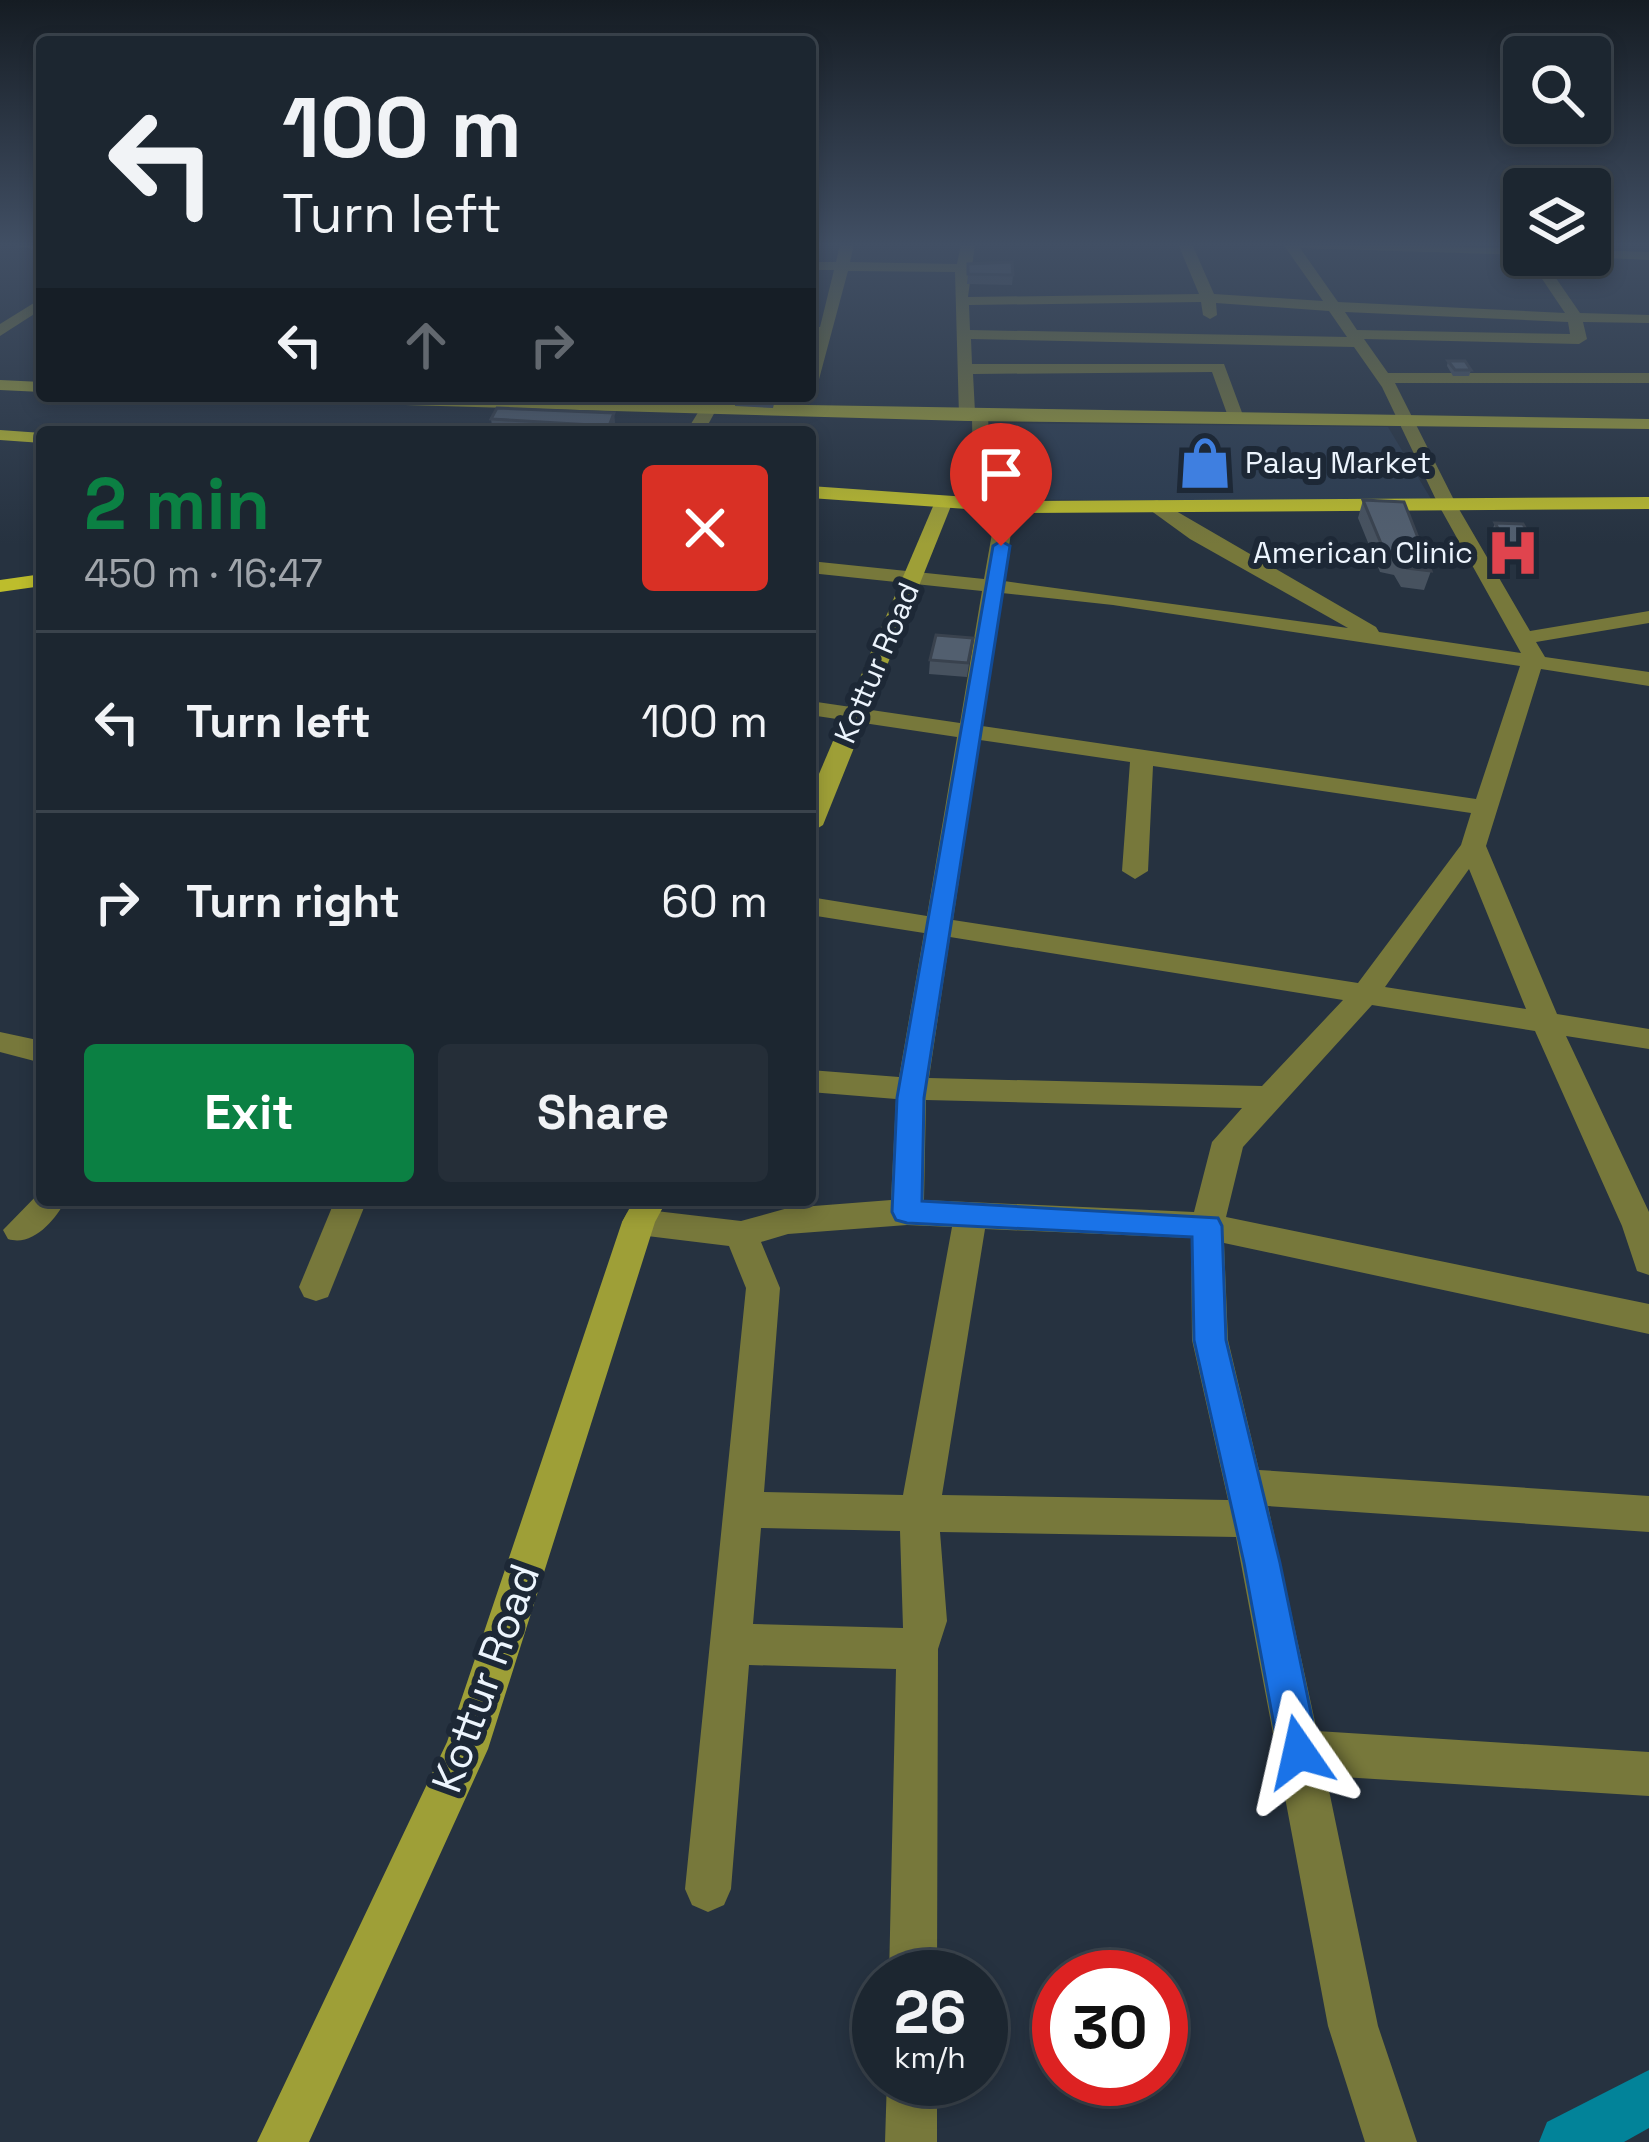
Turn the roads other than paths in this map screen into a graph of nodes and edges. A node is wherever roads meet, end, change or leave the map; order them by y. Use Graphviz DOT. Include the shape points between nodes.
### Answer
graph roads {
  1 [pos="965,344"];
  2 [pos="1360,344"];
  3 [pos="1398,344"];
  4 [pos="1482,344"];
  5 [pos="1554,344"];
  6 [pos="1490,357"];
  7 [pos="966,368"];
  8 [pos="1384,378"];
  9 [pos="1649,378"];
  10 [pos="0,385"];
  11 [pos="36,387"];
  12 [pos="660,402"];
  13 [pos="805,404"];
  14 [pos="708,410"];
  15 [pos="973,416"];
  16 [pos="1236,418"];
  17 [pos="1409,420"];
  18 [pos="1649,424"];
  19 [pos="698,426"];
  20 [pos="0,435"];
  21 [pos="36,438"];
  22 [pos="816,491"];
  23 [pos="944,501"];
  24 [pos="1649,503"];
  25 [pos="995,504"];
  26 [pos="1448,504"];
  27 [pos="1157,506"];
  28 [pos="816,568"];
  29 [pos="912,579"];
  30 [pos="36,581"];
  31 [pos="0,586"];
  32 [pos="996,588"];
  33 [pos="1649,617"];
  34 [pos="1386,640"];
  35 [pos="1528,651"];
  36 [pos="1649,680"];
  37 [pos="816,708"];
  38 [pos="856,714"];
  39 [pos="971,731"];
  40 [pos="1142,757"];
  41 [pos="1486,808"];
  42 [pos="816,811"];
  43 [pos="1474,846"];
  44 [pos="1135,871"];
  45 [pos="816,907"];
  46 [pos="940,927"];
  47 [pos="1364,997"];
  48 [pos="1547,1026"];
  49 [pos="1649,1039"];
  50 [pos="0,1042"];
  51 [pos="36,1051"];
  52 [pos="816,1081"];
  53 [pos="912,1089"];
  54 [pos="1270,1097"];
  55 [pos="44,1206"];
  56 [pos="349,1206"];
  57 [pos="645,1211"];
  58 [pos="907,1212"];
  59 [pos="971,1215"];
  60 [pos="1207,1226"];
  61 [pos="20,1230"];
  62 [pos="741,1234"];
  63 [pos="1649,1261"];
  64 [pos="316,1287"];
  65 [pos="1649,1319"];
  66 [pos="1248,1503"];
  67 [pos="742,1510"];
  68 [pos="1649,1514"];
  69 [pos="919,1515"];
  70 [pos="730,1644"];
  71 [pos="917,1649"];
  72 [pos="1299,1752"];
  73 [pos="1649,1774"];
  74 [pos="708,1889"];
  75 [pos="913,1950"];
  76 [pos="912,2106"];
  77 [pos="284,2142"];
  78 [pos="911,2142"];
  79 [pos="1391,2142"];
  1 -- 7 [label="street"];
  2 -- 8 [label="street"];
  3 -- 6 [label="street"];
  4 -- 6 [label="street"];
  5 -- 6 [label="street"];
  6 -- 8 [label="street"];
  6 -- 9 [label="street"];
  7 -- 15 [label="street"];
  7 -- 16 [label="street" via="1218,367"];
  8 -- 17 [label="street"];
  10 -- 11 [label="street"];
  12 -- 14 [label="street"];
  13 -- 14 [label="street"];
  13 -- 15 [label="street"];
  14 -- 19 [label="street"];
  15 -- 16 [label="street"];
  15 -- 25 [label="street"];
  16 -- 17 [label="street"];
  17 -- 18 [label="street"];
  17 -- 26 [label="street"];
  20 -- 21 [label="main road"];
  22 -- 23 [label="main road"];
  23 -- 25 [label="main road"];
  23 -- 29 [label="street, Kottur Road"];
  24 -- 26 [label="main road"];
  25 -- 27 [label="main road"];
  25 -- 32 [label="street"];
  26 -- 27 [label="main road"];
  26 -- 35 [label="street"];
  27 -- 34 [label="street"];
  28 -- 29 [label="street"];
  29 -- 32 [label="street"];
  29 -- 38 [label="street, Kottur Road"];
  30 -- 31 [label="main road"];
  32 -- 34 [label="street"];
  32 -- 39 [label="street"];
  33 -- 35 [label="street"];
  34 -- 35 [label="street"];
  35 -- 36 [label="street"];
  35 -- 41 [label="street"];
  37 -- 38 [label="street"];
  38 -- 39 [label="street"];
  38 -- 42 [label="street, Kottur Road"];
  39 -- 40 [label="street"];
  39 -- 46 [label="street"];
  40 -- 41 [label="street"];
  40 -- 44 [label="street"];
  41 -- 43 [label="street"];
  43 -- 47 [label="street"];
  43 -- 48 [label="street"];
  45 -- 46 [label="street"];
  46 -- 47 [label="street"];
  46 -- 53 [label="street"];
  47 -- 48 [label="street"];
  47 -- 54 [label="street"];
  48 -- 49 [label="street"];
  48 -- 63 [label="street"];
  50 -- 51 [label="street"];
  52 -- 53 [label="street"];
  53 -- 54 [label="street"];
  53 -- 58 [label="street"];
  54 -- 60 [label="street" via="1228,1142"];
  55 -- 61 [label="street"];
  56 -- 64 [label="street"];
  57 -- 62 [label="street"];
  57 -- 77 [label="street, Kottur Road" via="466,1749"];
  58 -- 59 [label="street"];
  58 -- 62 [label="street" via="788,1221"];
  59 -- 60 [label="street"];
  59 -- 69 [label="street"];
  60 -- 65 [label="street"];
  60 -- 66 [label="street" via="1210,1340"];
  62 -- 67 [label="street" via="763,1288"];
  66 -- 68 [label="street"];
  66 -- 69 [label="street"];
  66 -- 72 [label="street"];
  67 -- 69 [label="street"];
  67 -- 70 [label="street"];
  69 -- 71 [label="street" via="926,1621"];
  70 -- 71 [label="street"];
  70 -- 74 [label="street"];
  71 -- 75 [label="street"];
  72 -- 73 [label="street"];
  72 -- 79 [label="street" via="1353,2026"];
  76 -- 78 [label="street"];
}
